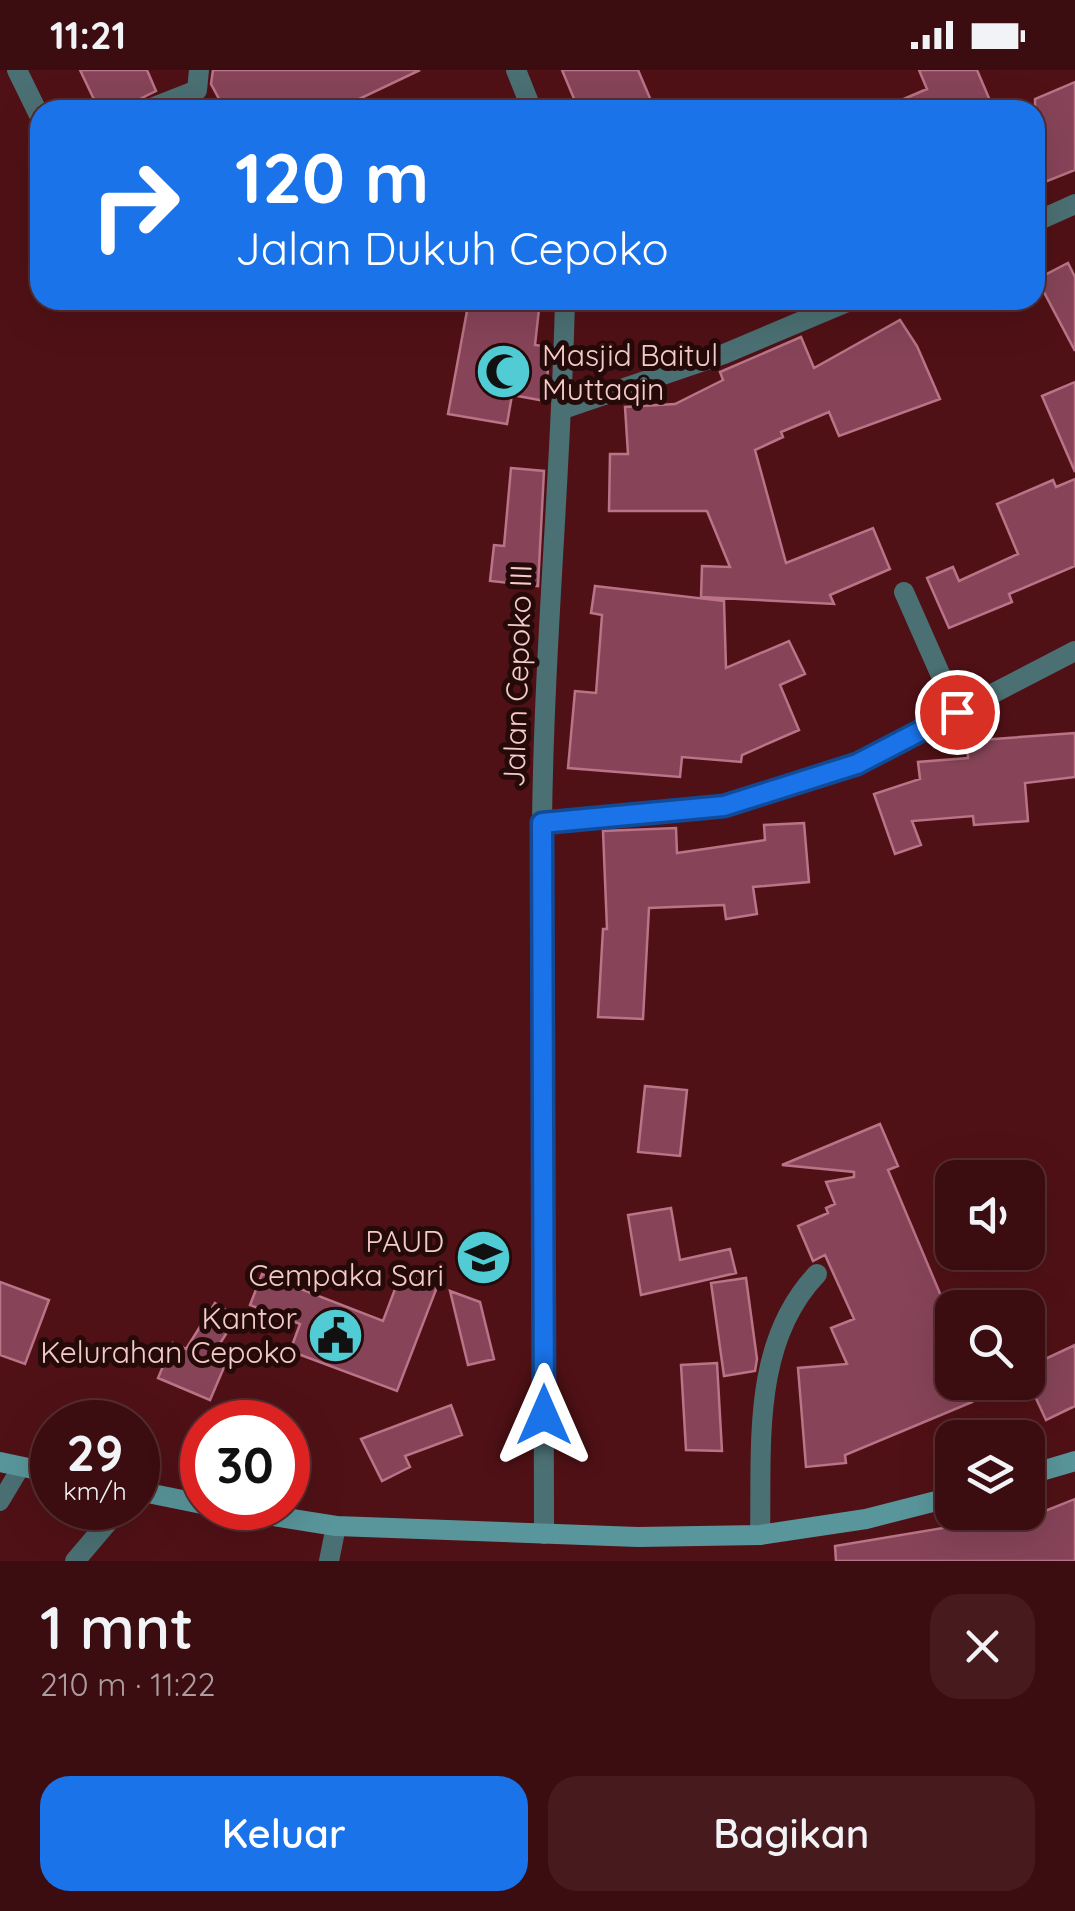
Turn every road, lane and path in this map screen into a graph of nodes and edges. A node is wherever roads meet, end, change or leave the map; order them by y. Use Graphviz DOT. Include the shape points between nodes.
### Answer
graph roads {
  1 [pos="18,70"];
  2 [pos="199,70"];
  3 [pos="516,70"];
  4 [pos="32,100"];
  5 [pos="172,100"];
  6 [pos="528,100"];
  7 [pos="1075,204"];
  8 [pos="1045,218"];
  9 [pos="565,310"];
  10 [pos="828,310"];
  11 [pos="563,410"];
  12 [pos="904,592"];
  13 [pos="1075,651"];
  14 [pos="957,712"];
  15 [pos="542,823"];
  16 [pos="817,1274"];
  17 [pos="1075,1461"];
  18 [pos="10,1464"];
  19 [pos="1045,1470"];
  20 [pos="935,1501"];
  21 [pos="0,1502"];
  22 [pos="310,1522"];
  23 [pos="336,1526"];
  24 [pos="101,1530"];
  25 [pos="544,1534"];
  26 [pos="760,1535"];
  27 [pos="75,1561"];
  28 [pos="328,1561"];
  1 -- 4 [label="street"];
  2 -- 5 [label="street" via="197,90"];
  3 -- 6 [label="street"];
  7 -- 8 [label="street"];
  9 -- 11 [label="street, Jalan Cepoko III"];
  10 -- 11 [label="street"];
  11 -- 15 [label="street, Jalan Cepoko III" via="549,573"];
  12 -- 14 [label="street"];
  13 -- 14 [label="street"];
  14 -- 15 [label="street" via="857,764 724,806"];
  15 -- 25 [label="street, Jalan Cepoko III"];
  16 -- 26 [label="street" via="775,1339 762,1424"];
  17 -- 19 [label="main road"];
  18 -- 21 [label="lane"];
  20 -- 26 [label="main road"];
  22 -- 23 [label="main road"];
  23 -- 25 [label="main road"];
  23 -- 28 [label="street"];
  24 -- 27 [label="street"];
  25 -- 26 [label="main road"];
}
